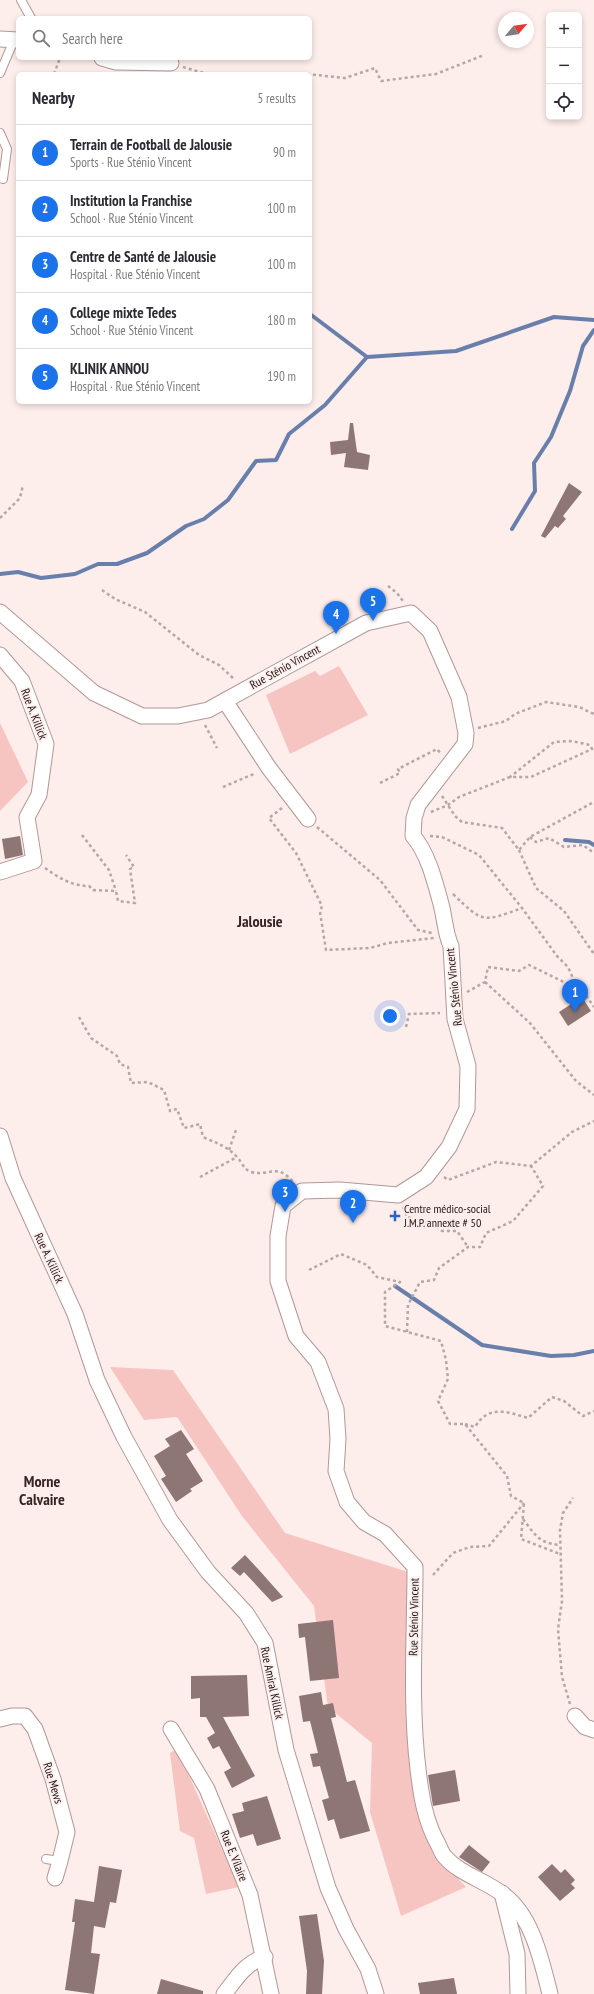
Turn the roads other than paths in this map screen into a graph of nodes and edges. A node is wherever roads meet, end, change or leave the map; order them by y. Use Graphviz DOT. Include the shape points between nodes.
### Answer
graph roads {
  1 [pos="21,0"];
  2 [pos="30,16"];
  3 [pos="11,39"];
  4 [pos="109,60"];
  5 [pos="171,63"];
  6 [pos="0,73"];
  7 [pos="0,133"];
  8 [pos="4,179"];
  9 [pos="0,612"];
  10 [pos="0,655"];
  11 [pos="225,701"];
  12 [pos="308,819"];
  13 [pos="0,872"];
  14 [pos="0,1136"];
  15 [pos="97,1380"];
  16 [pos="575,1716"];
  17 [pos="0,1719"];
  18 [pos="171,1729"];
  19 [pos="594,1730"];
  20 [pos="55,1878"];
  21 [pos="502,1893"];
  22 [pos="265,1957"];
  23 [pos="224,1994"];
  24 [pos="271,1994"];
  25 [pos="376,1994"];
  26 [pos="518,1994"];
  27 [pos="550,1994"];
  1 -- 2 [label="lane"];
  3 -- 6 [label="lane"];
  4 -- 5 [label="street"];
  7 -- 8 [label="lane" via="7,149"];
  9 -- 11 [label="street, Rue Sténio Vincent" via="94,693 142,716 178,716 208,710"];
  10 -- 13 [label="street, Rue A. Killick" via="22,681 46,744 39,794 27,817 34,861"];
  11 -- 12 [label="street" via="269,768"];
  11 -- 21 [label="street, Rue Sténio Vincent" via="366,623 411,613 430,631 459,697 466,731 465,744 418,805 414,818 414,836 421,845 441,905 446,936 451,946 455,1020 468,1066 467,1109 450,1147 426,1177 398,1195 340,1190 302,1191 283,1206 278,1236 278,1281 296,1336 318,1362 336,1409 336,1471 347,1502 364,1522 386,1534 415,1567 415,1744 420,1790 429,1829 445,1857 467,1874"];
  14 -- 15 [label="street, Rue A. Killick" via="13,1178 75,1314"];
  15 -- 25 [label="street, Rue Amiral Killick" via="124,1437 170,1520 208,1572 246,1613 265,1643 286,1750 328,1888 368,1970"];
  16 -- 19 [label="street" via="585,1727"];
  17 -- 20 [label="street, Rue Mews" via="25,1716 35,1729 53,1779 66,1832 53,1860"];
  18 -- 22 [label="street, Rue E. Vilaire" via="207,1789 250,1895"];
  21 -- 26 [label="street" via="517,1954"];
  21 -- 27 [label="street, Rue Sténio Vincent" via="522,1912 536,1944"];
  22 -- 23 [label="street" via="254,1960"];
  22 -- 24 [label="street, Rue E. Vilaire"];
}
